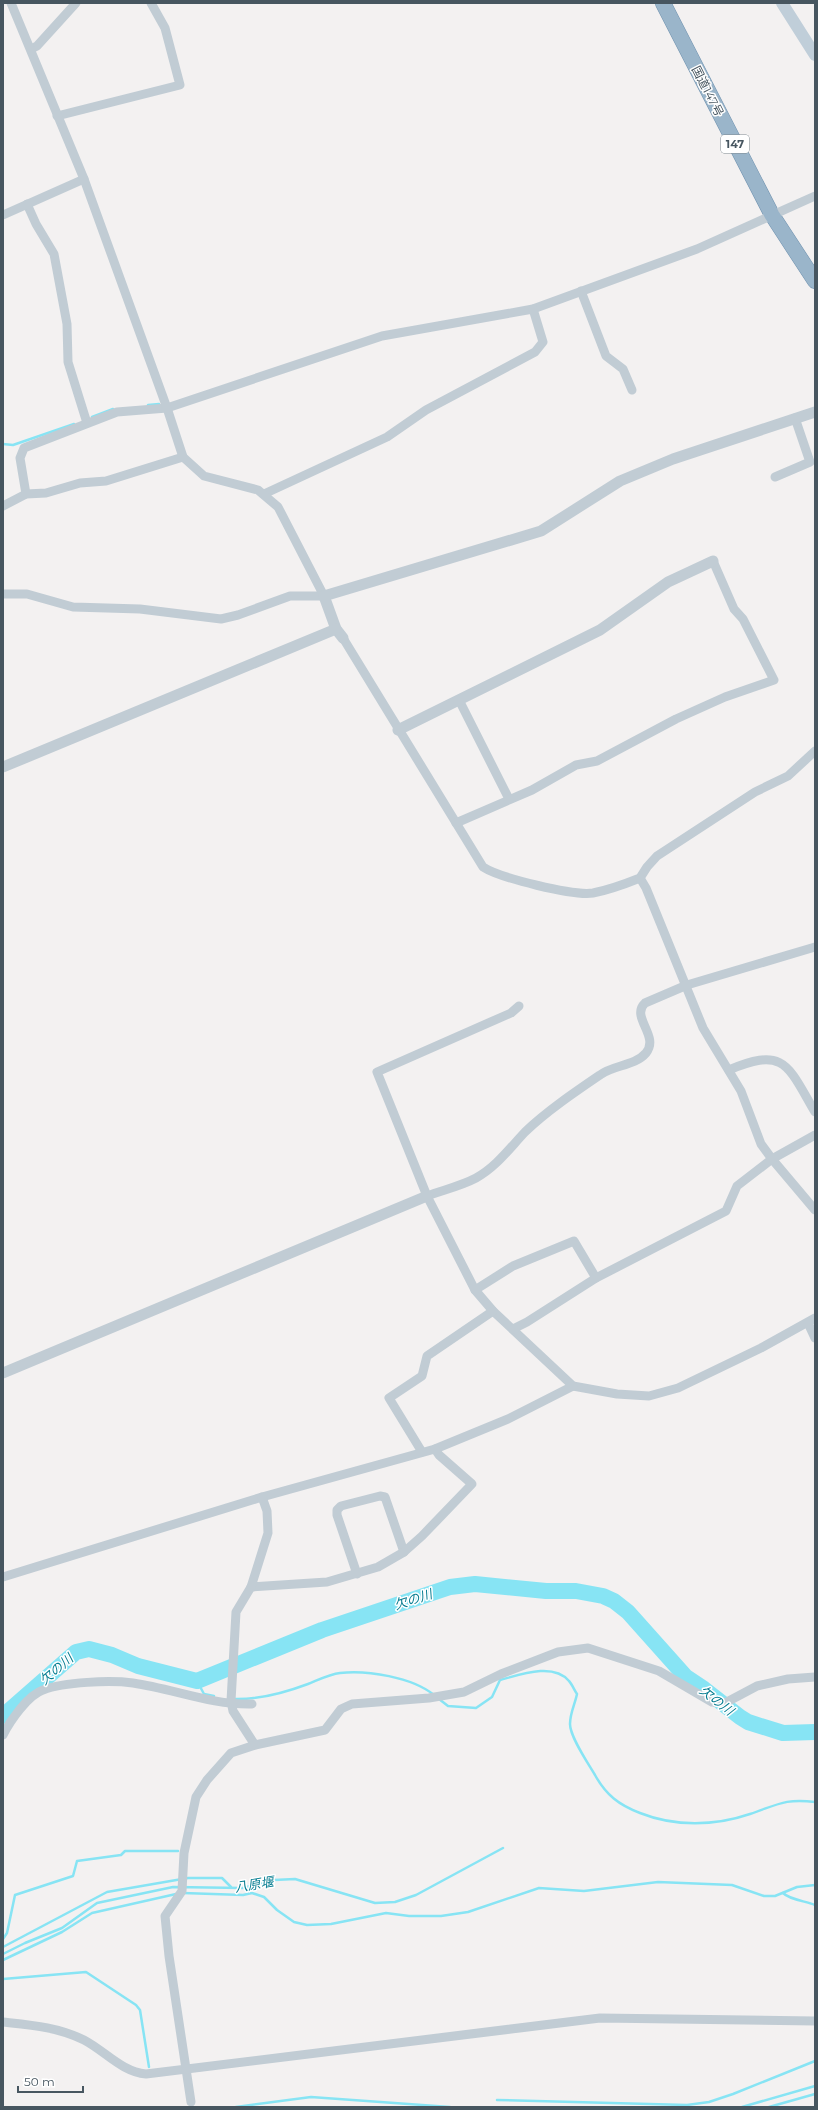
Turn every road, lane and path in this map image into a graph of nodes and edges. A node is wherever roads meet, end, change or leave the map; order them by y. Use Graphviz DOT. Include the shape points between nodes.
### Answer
graph roads {
  1 [pos="11,3"];
  2 [pos="76,3"];
  3 [pos="151,3"];
  4 [pos="663,3"];
  5 [pos="782,3"];
  6 [pos="31,49"];
  7 [pos="815,55"];
  8 [pos="57,116"];
  9 [pos="84,179"];
  10 [pos="815,196"];
  11 [pos="27,204"];
  12 [pos="3,215"];
  13 [pos="772,215"];
  14 [pos="815,281"];
  15 [pos="581,291"];
  16 [pos="533,309"];
  17 [pos="632,390"];
  18 [pos="167,408"];
  19 [pos="815,412"];
  20 [pos="795,418"];
  21 [pos="87,423"];
  22 [pos="182,457"];
  23 [pos="775,477"];
  24 [pos="26,494"];
  25 [pos="264,494"];
  26 [pos="3,506"];
  27 [pos="713,561"];
  28 [pos="3,594"];
  29 [pos="324,596"];
  30 [pos="340,634"];
  31 [pos="459,700"];
  32 [pos="398,730"];
  33 [pos="815,751"];
  34 [pos="3,767"];
  35 [pos="510,800"];
  36 [pos="456,824"];
  37 [pos="640,878"];
  38 [pos="815,947"];
  39 [pos="687,985"];
  40 [pos="519,1006"];
  41 [pos="729,1070"];
  42 [pos="815,1112"];
  43 [pos="815,1135"];
  44 [pos="772,1159"];
  45 [pos="427,1196"];
  46 [pos="815,1210"];
  47 [pos="596,1278"];
  48 [pos="474,1290"];
  49 [pos="493,1311"];
  50 [pos="811,1321"];
  51 [pos="513,1329"];
  52 [pos="815,1338"];
  53 [pos="3,1373"];
  54 [pos="573,1386"];
  55 [pos="435,1449"];
  56 [pos="422,1452"];
  57 [pos="262,1498"];
  58 [pos="404,1552"];
  59 [pos="357,1574"];
  60 [pos="3,1577"];
  61 [pos="251,1587"];
  62 [pos="815,1677"];
  63 [pos="232,1700"];
  64 [pos="252,1704"];
  65 [pos="4,1728"];
  66 [pos="255,1745"];
  67 [pos="815,2021"];
  68 [pos="3,2022"];
  69 [pos="187,2069"];
  70 [pos="191,2102"];
  1 -- 6 [label="street"];
  2 -- 6 [label="street" via="37,46"];
  3 -- 8 [label="street" via="165,28 180,85"];
  4 -- 13 [label="highway, 国道147号 / 147"];
  5 -- 7 [label="main road"];
  6 -- 8 [label="street"];
  8 -- 9 [label="street"];
  9 -- 11 [label="street"];
  9 -- 18 [label="street"];
  10 -- 13 [label="street"];
  11 -- 12 [label="street"];
  11 -- 21 [label="street" via="54,254 67,324 68,362"];
  13 -- 14 [label="highway, 国道147号 / 147"];
  13 -- 15 [label="street" via="698,249"];
  15 -- 16 [label="street"];
  15 -- 17 [label="street" via="606,356 623,369"];
  16 -- 18 [label="street" via="382,336"];
  16 -- 25 [label="street" via="543,342 535,352 426,410 387,437"];
  18 -- 21 [label="street" via="117,412"];
  18 -- 22 [label="street"];
  19 -- 20 [label="street"];
  20 -- 23 [label="street" via="810,462"];
  20 -- 29 [label="street" via="673,459 620,481 541,531"];
  21 -- 24 [label="street" via="24,448 20,458"];
  22 -- 24 [label="street" via="106,481 80,483 46,493"];
  22 -- 25 [label="street" via="204,476 248,487"];
  24 -- 26 [label="street"];
  25 -- 29 [label="street" via="278,507"];
  27 -- 31 [label="street" via="668,582 600,630"];
  27 -- 35 [label="street" via="734,608 743,619 774,680 725,696 597,761 576,765"];
  28 -- 29 [label="street" via="27,594 73,607 140,609 221,619 290,596"];
  29 -- 30 [label="street"];
  30 -- 32 [label="street"];
  30 -- 34 [label="street"];
  31 -- 32 [label="street"];
  31 -- 35 [label="street"];
  32 -- 36 [label="street"];
  33 -- 37 [label="street" via="788,776 755,792 656,856"];
  35 -- 36 [label="street"];
  36 -- 37 [label="street" via="483,868 498,874 577,893 592,893"];
  37 -- 39 [label="street"];
  38 -- 39 [label="street"];
  39 -- 41 [label="street" via="703,1028"];
  39 -- 45 [label="street" via="641,1007 640,1013 651,1041 645,1054 602,1073 578,1090 526,1132 496,1164 476,1178"];
  40 -- 45 [label="street" via="511,1012 376,1072"];
  41 -- 42 [label="street" via="748,1062 778,1060 786,1067"];
  41 -- 44 [label="street" via="741,1090 761,1144"];
  43 -- 44 [label="street"];
  44 -- 46 [label="street"];
  44 -- 47 [label="street" via="737,1186 726,1212"];
  45 -- 48 [label="street"];
  45 -- 53 [label="street"];
  47 -- 48 [label="street" via="574,1241 513,1266"];
  47 -- 51 [label="street"];
  48 -- 49 [label="street"];
  49 -- 51 [label="street"];
  49 -- 56 [label="street" via="427,1356 422,1376 389,1398"];
  50 -- 52 [label="street"];
  50 -- 54 [label="street" via="724,1367 678,1388 649,1396 617,1394"];
  51 -- 54 [label="street"];
  54 -- 55 [label="street" via="508,1419"];
  55 -- 56 [label="street"];
  55 -- 58 [label="street" via="472,1484"];
  56 -- 57 [label="street"];
  57 -- 60 [label="street"];
  57 -- 61 [label="street" via="267,1511 268,1533"];
  58 -- 59 [label="street" via="378,1567"];
  58 -- 59 [label="street" via="385,1497 341,1506 337,1510 337,1515"];
  59 -- 61 [label="street" via="328,1582"];
  61 -- 63 [label="street" via="236,1612"];
  62 -- 66 [label="street" via="788,1678 757,1686 725,1703 712,1702 659,1671 588,1648 558,1652 501,1674 464,1692 429,1698 352,1704 341,1709 325,1730"];
  63 -- 64 [label="street"];
  63 -- 65 [label="street" via="132,1683 78,1683 41,1690"];
  63 -- 66 [label="street" via="236,1716"];
  66 -- 69 [label="street" via="231,1753 198,1793 190,1818 181,1895 167,1910 165,1916"];
  67 -- 69 [label="street" via="600,2018"];
  68 -- 69 [label="street" via="68,2033 99,2049 132,2072 146,2074"];
  69 -- 70 [label="street"];
}
